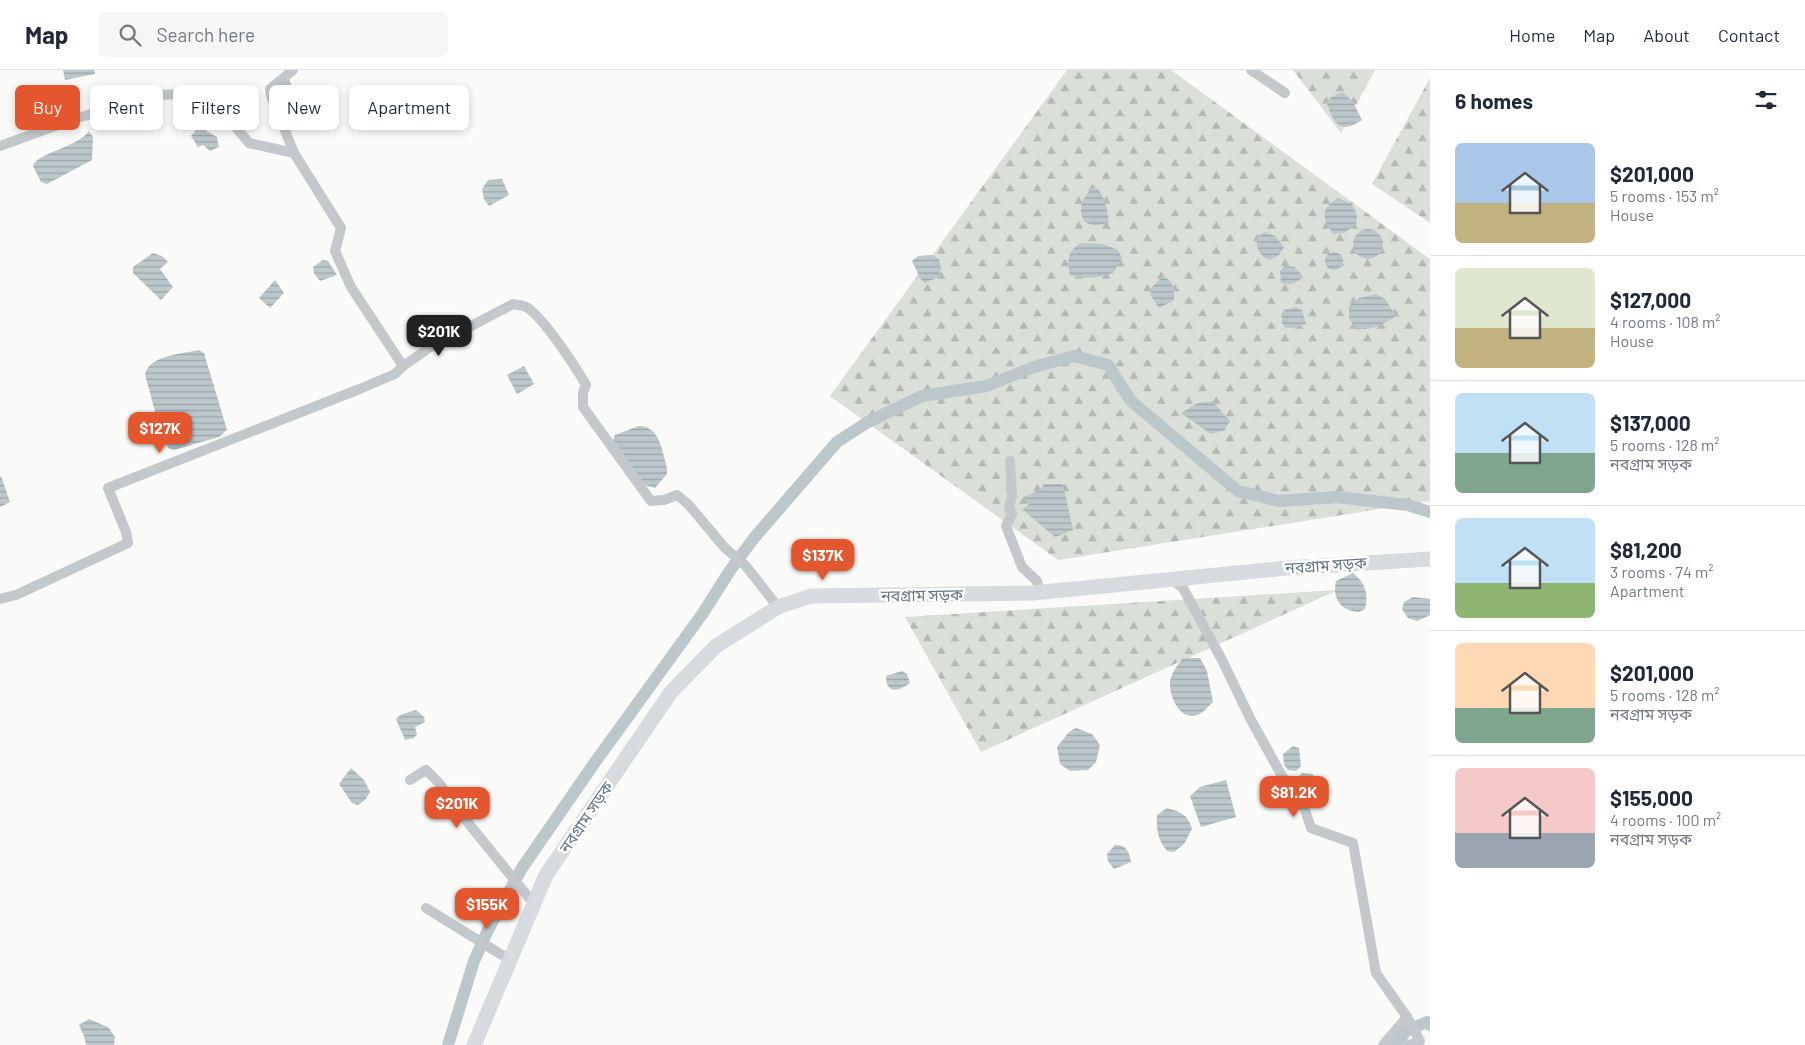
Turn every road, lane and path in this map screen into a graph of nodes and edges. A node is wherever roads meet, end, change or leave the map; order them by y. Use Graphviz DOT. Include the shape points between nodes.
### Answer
graph roads {
  1 [pos="294,70"];
  2 [pos="1251,70"];
  3 [pos="1285,93"];
  4 [pos="0,146"];
  5 [pos="294,153"];
  6 [pos="403,366"];
  7 [pos="1010,461"];
  8 [pos="1430,558"];
  9 [pos="1171,579"];
  10 [pos="1039,592"];
  11 [pos="0,599"];
  12 [pos="778,607"];
  13 [pos="410,780"];
  14 [pos="534,904"];
  15 [pos="426,908"];
  16 [pos="510,960"];
  17 [pos="1407,1017"];
  18 [pos="1414,1043"];
  19 [pos="474,1045"];
  20 [pos="1383,1045"];
  1 -- 5 [label="street" via="270,88"];
  2 -- 3 [label="street"];
  4 -- 5 [label="street" via="77,118 159,94 195,93 214,101 249,143"];
  5 -- 6 [label="street" via="341,228 336,251 351,288"];
  6 -- 11 [label="street" via="395,374 357,390 108,488 128,543 16,595"];
  6 -- 12 [label="street" via="429,348 513,304 527,307 552,334 581,376 586,386 583,407 652,501 678,495 725,548 745,565"];
  7 -- 10 [label="street" via="1012,496 1009,507 1012,514 1006,526 1022,567 1037,581"];
  8 -- 9 [label="main road, নবগ্রাম সড়ক"];
  9 -- 10 [label="main road, নবগ্রাম সড়ক"];
  9 -- 17 [label="street" via="1183,588 1255,728 1304,808 1311,828 1353,844 1376,973"];
  10 -- 12 [label="main road, নবগ্রাম সড়ক" via="811,596"];
  12 -- 14 [label="main road, নবগ্রাম সড়ক" via="716,646 671,692 546,875"];
  13 -- 14 [label="street" via="426,770 439,782"];
  14 -- 16 [label="main road, নবগ্রাম সড়ক"];
  15 -- 16 [label="street"];
  16 -- 19 [label="main road, নবগ্রাম সড়ক"];
  17 -- 18 [label="street"];
  17 -- 20 [label="street"];
}
